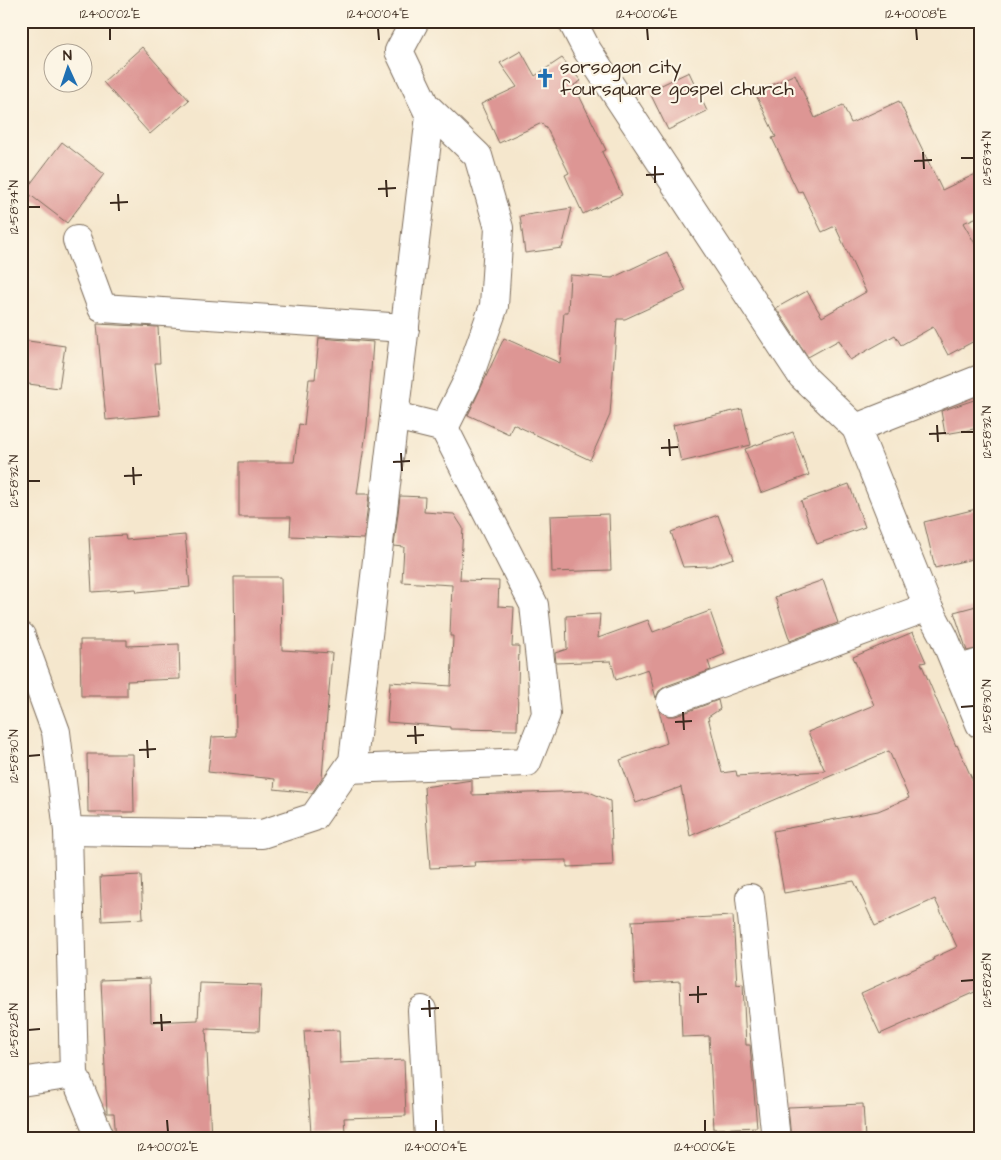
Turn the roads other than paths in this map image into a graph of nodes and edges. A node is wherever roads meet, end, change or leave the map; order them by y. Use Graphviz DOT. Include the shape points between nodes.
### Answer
graph roads {
  1 [pos="415,21"];
  2 [pos="572,21"];
  3 [pos="427,108"];
  4 [pos="78,240"];
  5 [pos="405,328"];
  6 [pos="980,379"];
  7 [pos="395,416"];
  8 [pos="444,428"];
  9 [pos="856,428"];
  10 [pos="928,607"];
  11 [pos="21,636"];
  12 [pos="969,667"];
  13 [pos="671,701"];
  14 [pos="980,724"];
  15 [pos="348,769"];
  16 [pos="68,831"];
  17 [pos="750,898"];
  18 [pos="422,1010"];
  19 [pos="74,1074"];
  20 [pos="21,1082"];
  21 [pos="101,1139"];
  22 [pos="429,1139"];
  23 [pos="776,1139"];
  1 -- 3 [label="street" via="400,51"];
  2 -- 9 [label="street" via="587,50 802,376"];
  3 -- 5 [label="street" via="430,116"];
  3 -- 8 [label="street" via="478,156 499,228 494,306 467,382"];
  4 -- 5 [label="street" via="102,308"];
  5 -- 7 [label="street"];
  6 -- 9 [label="street"];
  7 -- 8 [label="street"];
  7 -- 15 [label="street" via="353,761"];
  8 -- 15 [label="street" via="534,605 546,714 527,762"];
  9 -- 10 [label="street"];
  10 -- 12 [label="street" via="944,637"];
  10 -- 13 [label="street"];
  11 -- 16 [label="street" via="56,732"];
  12 -- 14 [label="street"];
  15 -- 16 [label="street" via="314,818 262,834"];
  16 -- 19 [label="street"];
  17 -- 23 [label="street"];
  18 -- 22 [label="street"];
  19 -- 20 [label="street"];
  19 -- 21 [label="street"];
}
